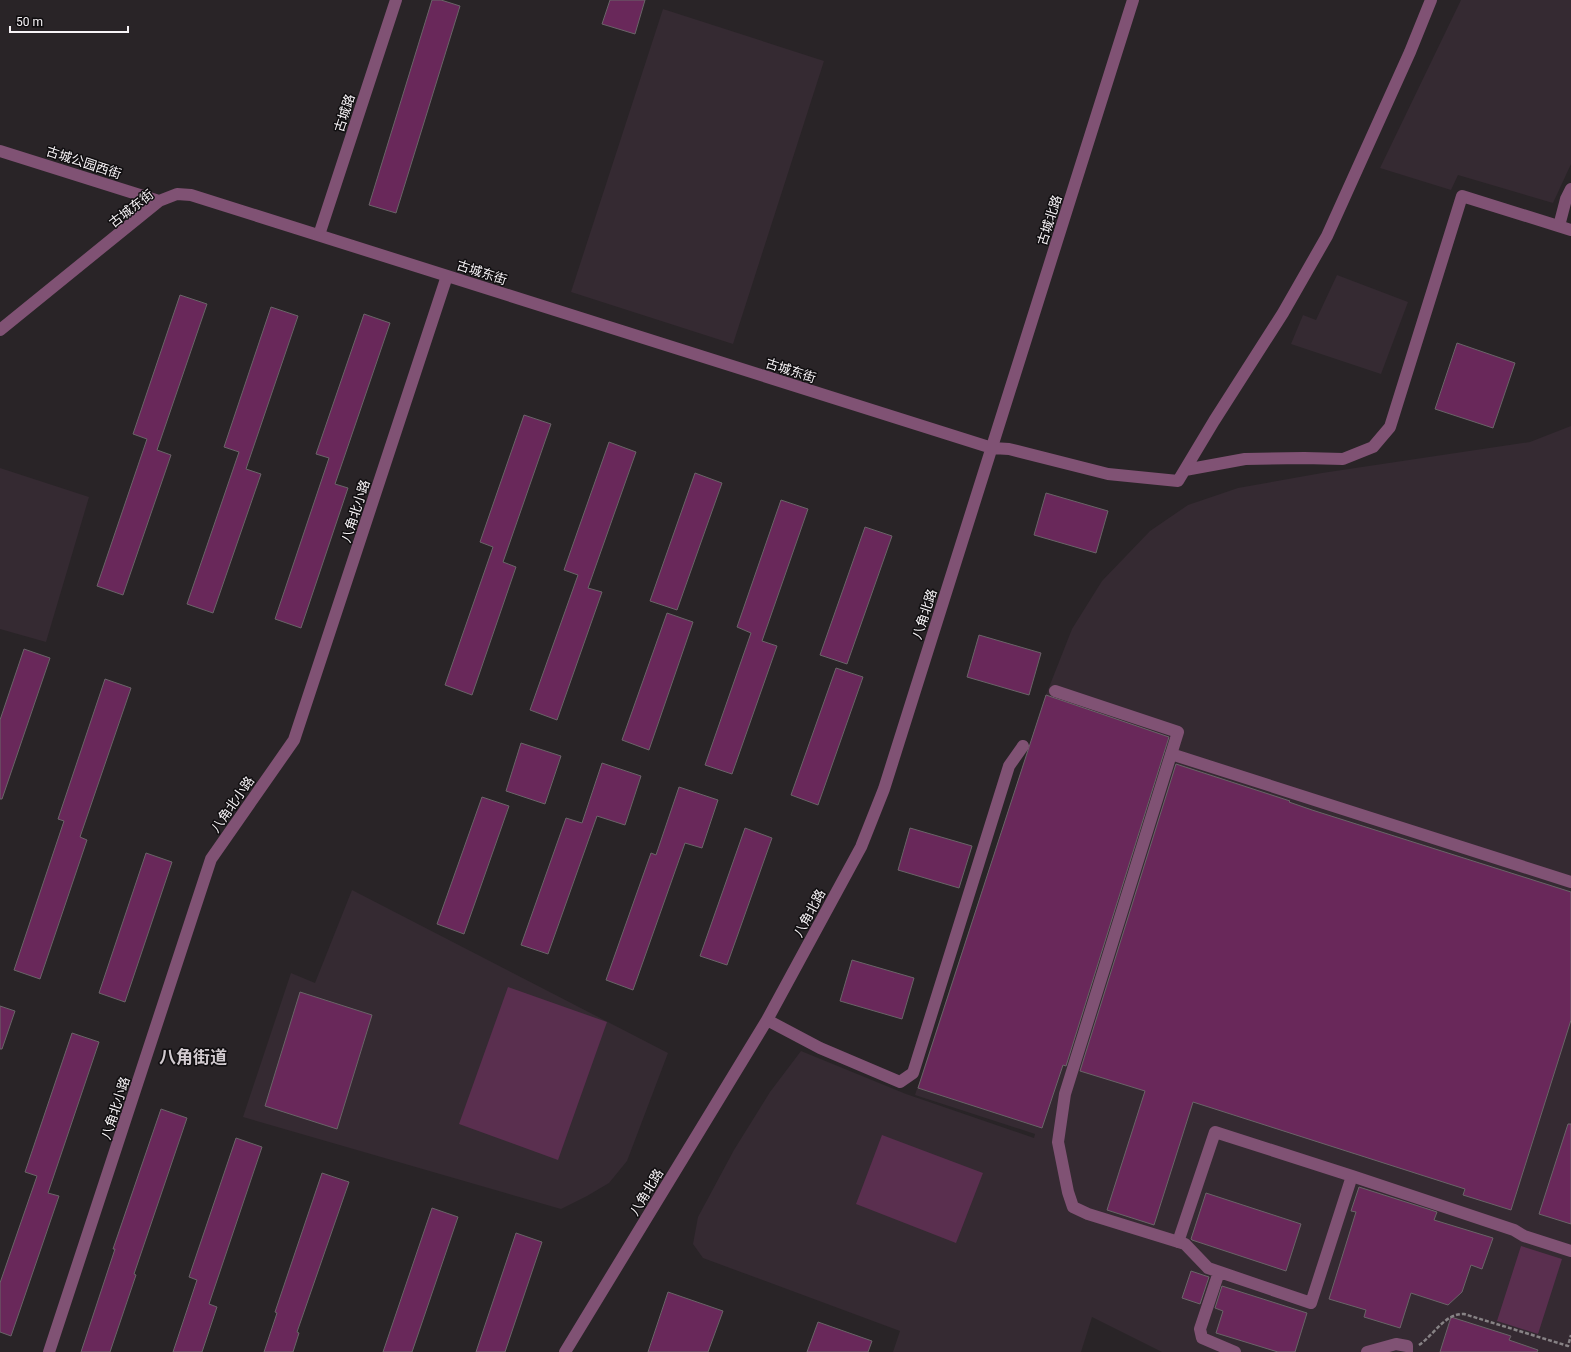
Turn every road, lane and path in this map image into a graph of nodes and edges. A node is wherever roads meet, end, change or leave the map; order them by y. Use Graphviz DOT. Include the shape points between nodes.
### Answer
graph roads {
  1 [pos="396,0"];
  2 [pos="1133,0"];
  3 [pos="1431,0"];
  4 [pos="0,150"];
  5 [pos="1571,189"];
  6 [pos="159,201"];
  7 [pos="1559,226"];
  8 [pos="1571,230"];
  9 [pos="319,235"];
  10 [pos="447,276"];
  11 [pos="0,330"];
  12 [pos="992,448"];
  13 [pos="1185,470"];
  14 [pos="1055,691"];
  15 [pos="1023,746"];
  16 [pos="1171,754"];
  17 [pos="1571,882"];
  18 [pos="767,1020"];
  19 [pos="1352,1176"];
  20 [pos="1178,1242"];
  21 [pos="1571,1251"];
  22 [pos="1219,1272"];
  23 [pos="1571,1335"];
  24 [pos="1411,1350"];
  25 [pos="49,1352"];
  26 [pos="565,1352"];
  27 [pos="1235,1352"];
  28 [pos="1367,1352"];
  1 -- 9 [label="street, 古城路"];
  2 -- 12 [label="street, 古城北路"];
  3 -- 13 [label="street" via="1327,236 1283,313"];
  4 -- 6 [label="street, 古城公园西街"];
  5 -- 7 [label="street"];
  6 -- 9 [label="street, 古城东街" via="177,194 191,195"];
  6 -- 11 [label="street, 古城东街"];
  7 -- 8 [label="street"];
  7 -- 13 [label="street" via="1462,196 1390,426 1373,447 1343,459 1246,459"];
  9 -- 10 [label="street, 古城东街"];
  10 -- 12 [label="street, 古城东街"];
  10 -- 25 [label="street, 八角北小路" via="294,740 211,859"];
  12 -- 13 [label="street, 古城东街" via="1009,449 1108,474 1178,481"];
  12 -- 18 [label="street, 八角北路" via="875,811 860,847"];
  14 -- 16 [label="street" via="1178,732"];
  15 -- 18 [label="street" via="1009,766 912,1073 900,1082 820,1048"];
  16 -- 17 [label="street"];
  16 -- 20 [label="street" via="1065,1094 1058,1142 1073,1207"];
  18 -- 26 [label="street, 八角北路"];
  19 -- 20 [label="street" via="1215,1132"];
  19 -- 21 [label="street"];
  19 -- 22 [label="street" via="1311,1303"];
  20 -- 22 [label="street" via="1185,1244 1208,1268"];
  22 -- 27 [label="street" via="1200,1329 1202,1338"];
  23 -- 24 [label="path" via="1568,1346 1458,1314 1449,1317 1427,1340"];
  24 -- 28 [label="street" via="1407,1346 1396,1344"];
}
